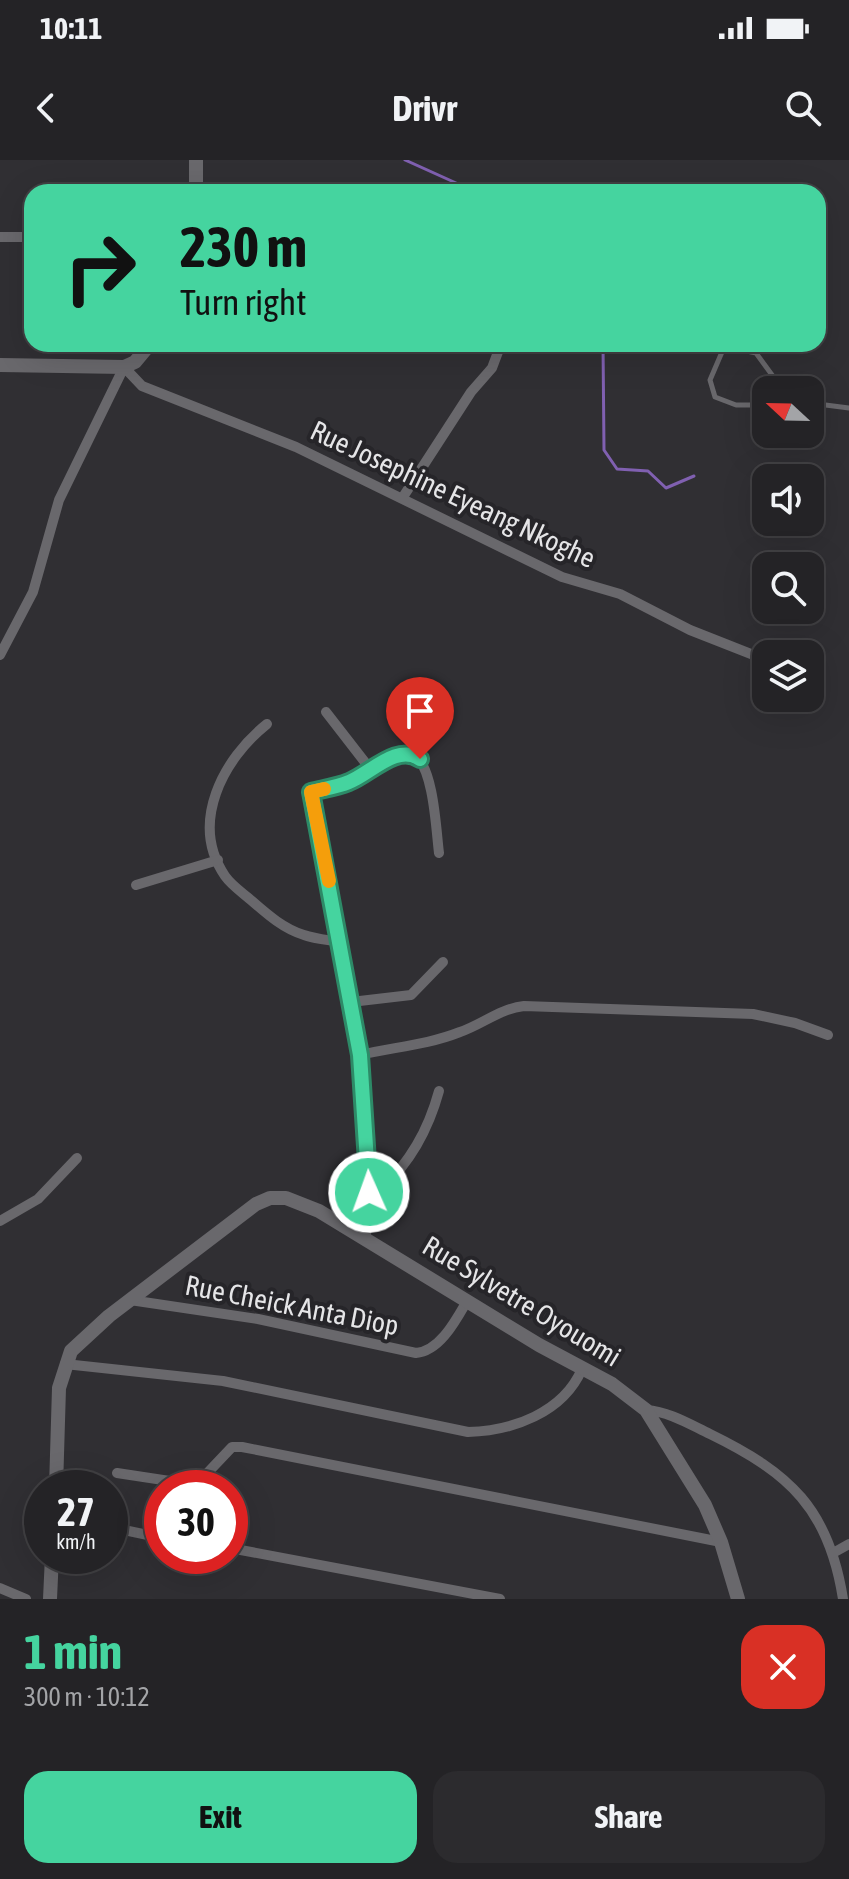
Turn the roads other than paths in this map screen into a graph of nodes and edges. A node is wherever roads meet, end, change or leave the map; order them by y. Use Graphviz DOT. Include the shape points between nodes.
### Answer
graph roads {
  1 [pos="196,160"];
  2 [pos="196,184"];
  3 [pos="0,237"];
  4 [pos="24,237"];
  5 [pos="143,352"];
  6 [pos="498,352"];
  7 [pos="722,352"];
  8 [pos="751,352"];
  9 [pos="0,365"];
  10 [pos="124,367"];
  11 [pos="773,376"];
  12 [pos="752,405"];
  13 [pos="824,405"];
  14 [pos="849,408"];
  15 [pos="403,497"];
  16 [pos="752,654"];
  17 [pos="0,655"];
  18 [pos="326,712"];
  19 [pos="267,724"];
  20 [pos="371,770"];
  21 [pos="439,853"];
  22 [pos="218,860"];
  23 [pos="136,885"];
  24 [pos="340,942"];
  25 [pos="443,962"];
  26 [pos="351,1002"];
  27 [pos="828,1035"];
  28 [pos="360,1055"];
  29 [pos="439,1091"];
  30 [pos="77,1158"];
  31 [pos="369,1192"];
  32 [pos="0,1221"];
  33 [pos="366,1236"];
  34 [pos="130,1300"];
  35 [pos="467,1301"];
  36 [pos="65,1364"];
  37 [pos="582,1369"];
  38 [pos="646,1410"];
  39 [pos="57,1470"];
  40 [pos="128,1475"];
  41 [pos="721,1542"];
  42 [pos="849,1544"];
  43 [pos="248,1551"];
  44 [pos="833,1553"];
  45 [pos="51,1574"];
  46 [pos="0,1588"];
  47 [pos="26,1599"];
  48 [pos="50,1599"];
  49 [pos="500,1599"];
  50 [pos="738,1599"];
  51 [pos="843,1599"];
  1 -- 2 [label="street"];
  3 -- 4 [label="street"];
  5 -- 10 [label="street"];
  6 -- 15 [label="street"];
  7 -- 12 [label="lane" via="710,380 715,397"];
  8 -- 11 [label="lane"];
  9 -- 10 [label="street"];
  10 -- 15 [label="street, Rue Josephine Eyeang Nkoghe" via="142,386 296,447"];
  10 -- 17 [label="street" via="59,500 33,592"];
  13 -- 14 [label="lane"];
  15 -- 16 [label="street, Rue Josephine Eyeang Nkoghe" via="562,577 620,594"];
  18 -- 20 [label="street"];
  19 -- 22 [label="street" via="233,761 214,795 208,814"];
  20 -- 21 [label="street" via="397,756 420,759"];
  20 -- 24 [label="street" via="311,792"];
  22 -- 23 [label="street"];
  22 -- 24 [label="street" via="235,886 285,927"];
  24 -- 26 [label="street"];
  25 -- 26 [label="street" via="411,995"];
  26 -- 28 [label="street"];
  27 -- 28 [label="street" via="753,1014 524,1006 425,1044"];
  28 -- 31 [label="street"];
  29 -- 31 [label="street" via="433,1115 407,1163 380,1191"];
  30 -- 32 [label="street" via="38,1199"];
  31 -- 33 [label="street"];
  33 -- 34 [label="street, Rue Sylvetre Oyouomi" via="302,1203 270,1198"];
  33 -- 35 [label="street, Rue Sylvetre Oyouomi"];
  34 -- 35 [label="street, Rue Cheick Anta Diop" via="258,1319 416,1353 439,1341"];
  34 -- 36 [label="street, Rue Sylvetre Oyouomi" via="88,1333"];
  35 -- 37 [label="street, Rue Sylvetre Oyouomi"];
  36 -- 37 [label="street" via="223,1381 468,1432 493,1431 540,1413 561,1400"];
  36 -- 39 [label="street, Rue Sylvetre Oyouomi" via="59,1388"];
  37 -- 38 [label="street, Rue Sylvetre Oyouomi"];
  38 -- 41 [label="street, Rue Sylvetre Oyouomi" via="694,1485"];
  38 -- 44 [label="street" via="677,1418 776,1472 813,1508"];
  40 -- 41 [label="street" via="196,1485 232,1447 242,1447"];
  41 -- 50 [label="street, Rue Sylvetre Oyouomi"];
  42 -- 44 [label="street"];
  43 -- 49 [label="street"];
  44 -- 51 [label="street"];
  45 -- 48 [label="street"];
  46 -- 47 [label="street"];
}
